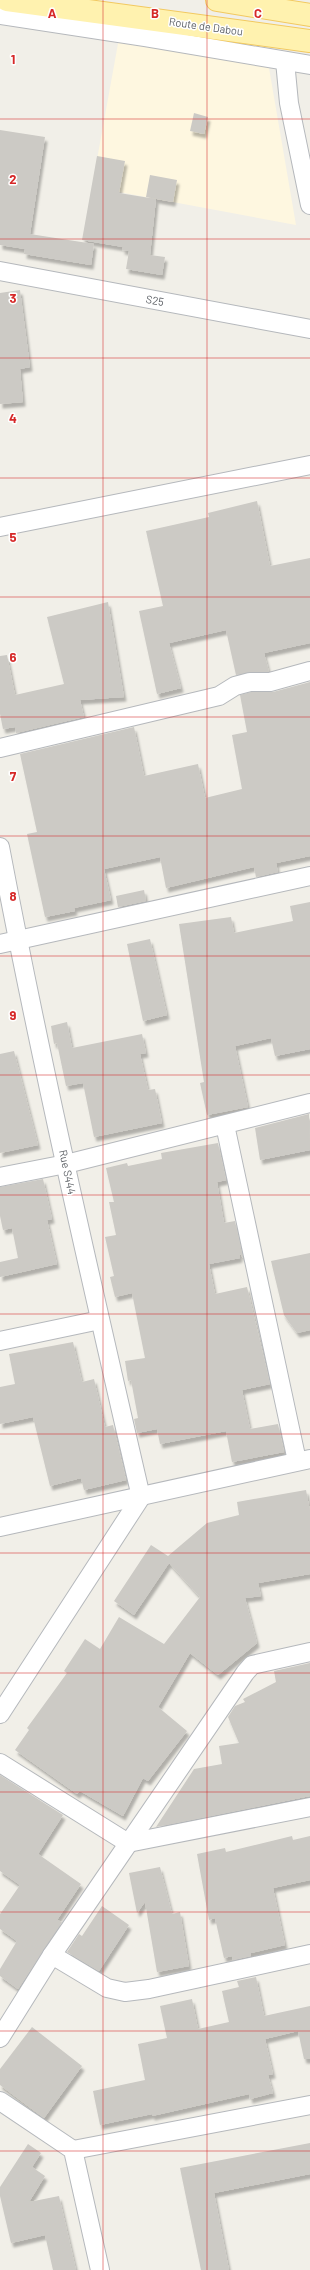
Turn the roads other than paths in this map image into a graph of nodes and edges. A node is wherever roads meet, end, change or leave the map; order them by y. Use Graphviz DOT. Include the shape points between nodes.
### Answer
graph roads {
  1 [pos="7,0"];
  2 [pos="217,0"];
  3 [pos="0,15"];
  4 [pos="310,15"];
  5 [pos="310,41"];
  6 [pos="285,61"];
  7 [pos="310,66"];
  8 [pos="310,205"];
  9 [pos="0,271"];
  10 [pos="310,329"];
  11 [pos="310,465"];
  12 [pos="0,527"];
  13 [pos="310,671"];
  14 [pos="0,748"];
  15 [pos="0,847"];
  16 [pos="310,876"];
  17 [pos="18,940"];
  18 [pos="0,944"];
  19 [pos="310,1103"];
  20 [pos="225,1124"];
  21 [pos="66,1164"];
  22 [pos="0,1177"];
  23 [pos="100,1320"];
  24 [pos="0,1341"];
  25 [pos="304,1460"];
  26 [pos="141,1496"];
  27 [pos="0,1527"];
  28 [pos="310,1652"];
  29 [pos="0,1714"];
  30 [pos="0,1762"];
  31 [pos="310,1807"];
  32 [pos="128,1844"];
  33 [pos="310,1954"];
  34 [pos="52,1955"];
  35 [pos="0,2038"];
  36 [pos="0,2101"];
  37 [pos="310,2105"];
  38 [pos="73,2150"];
  39 [pos="100,2270"];
  1 -- 5 [label="main road, Route de Dabou"];
  2 -- 4 [label="main road"];
  3 -- 6 [label="street"];
  6 -- 7 [label="street"];
  6 -- 8 [label="street" via="288,103"];
  9 -- 10 [label="street, S25"];
  11 -- 12 [label="street"];
  13 -- 14 [label="street" via="270,682 250,682 235,686 219,696"];
  15 -- 17 [label="street, Rue S444"];
  16 -- 17 [label="street"];
  17 -- 18 [label="street"];
  17 -- 21 [label="street, Rue S444"];
  19 -- 20 [label="street"];
  20 -- 21 [label="street"];
  20 -- 25 [label="street"];
  21 -- 22 [label="street"];
  21 -- 23 [label="street, Rue S444"];
  23 -- 24 [label="street"];
  23 -- 26 [label="street, Rue S444"];
  25 -- 26 [label="street"];
  26 -- 27 [label="street"];
  26 -- 29 [label="street"];
  28 -- 32 [label="street" via="262,1662 252,1666 245,1673"];
  30 -- 32 [label="street"];
  31 -- 32 [label="street"];
  32 -- 34 [label="street"];
  33 -- 34 [label="street" via="125,1992 107,1988"];
  34 -- 35 [label="street"];
  36 -- 38 [label="street"];
  37 -- 38 [label="street"];
  38 -- 39 [label="street"];
}
